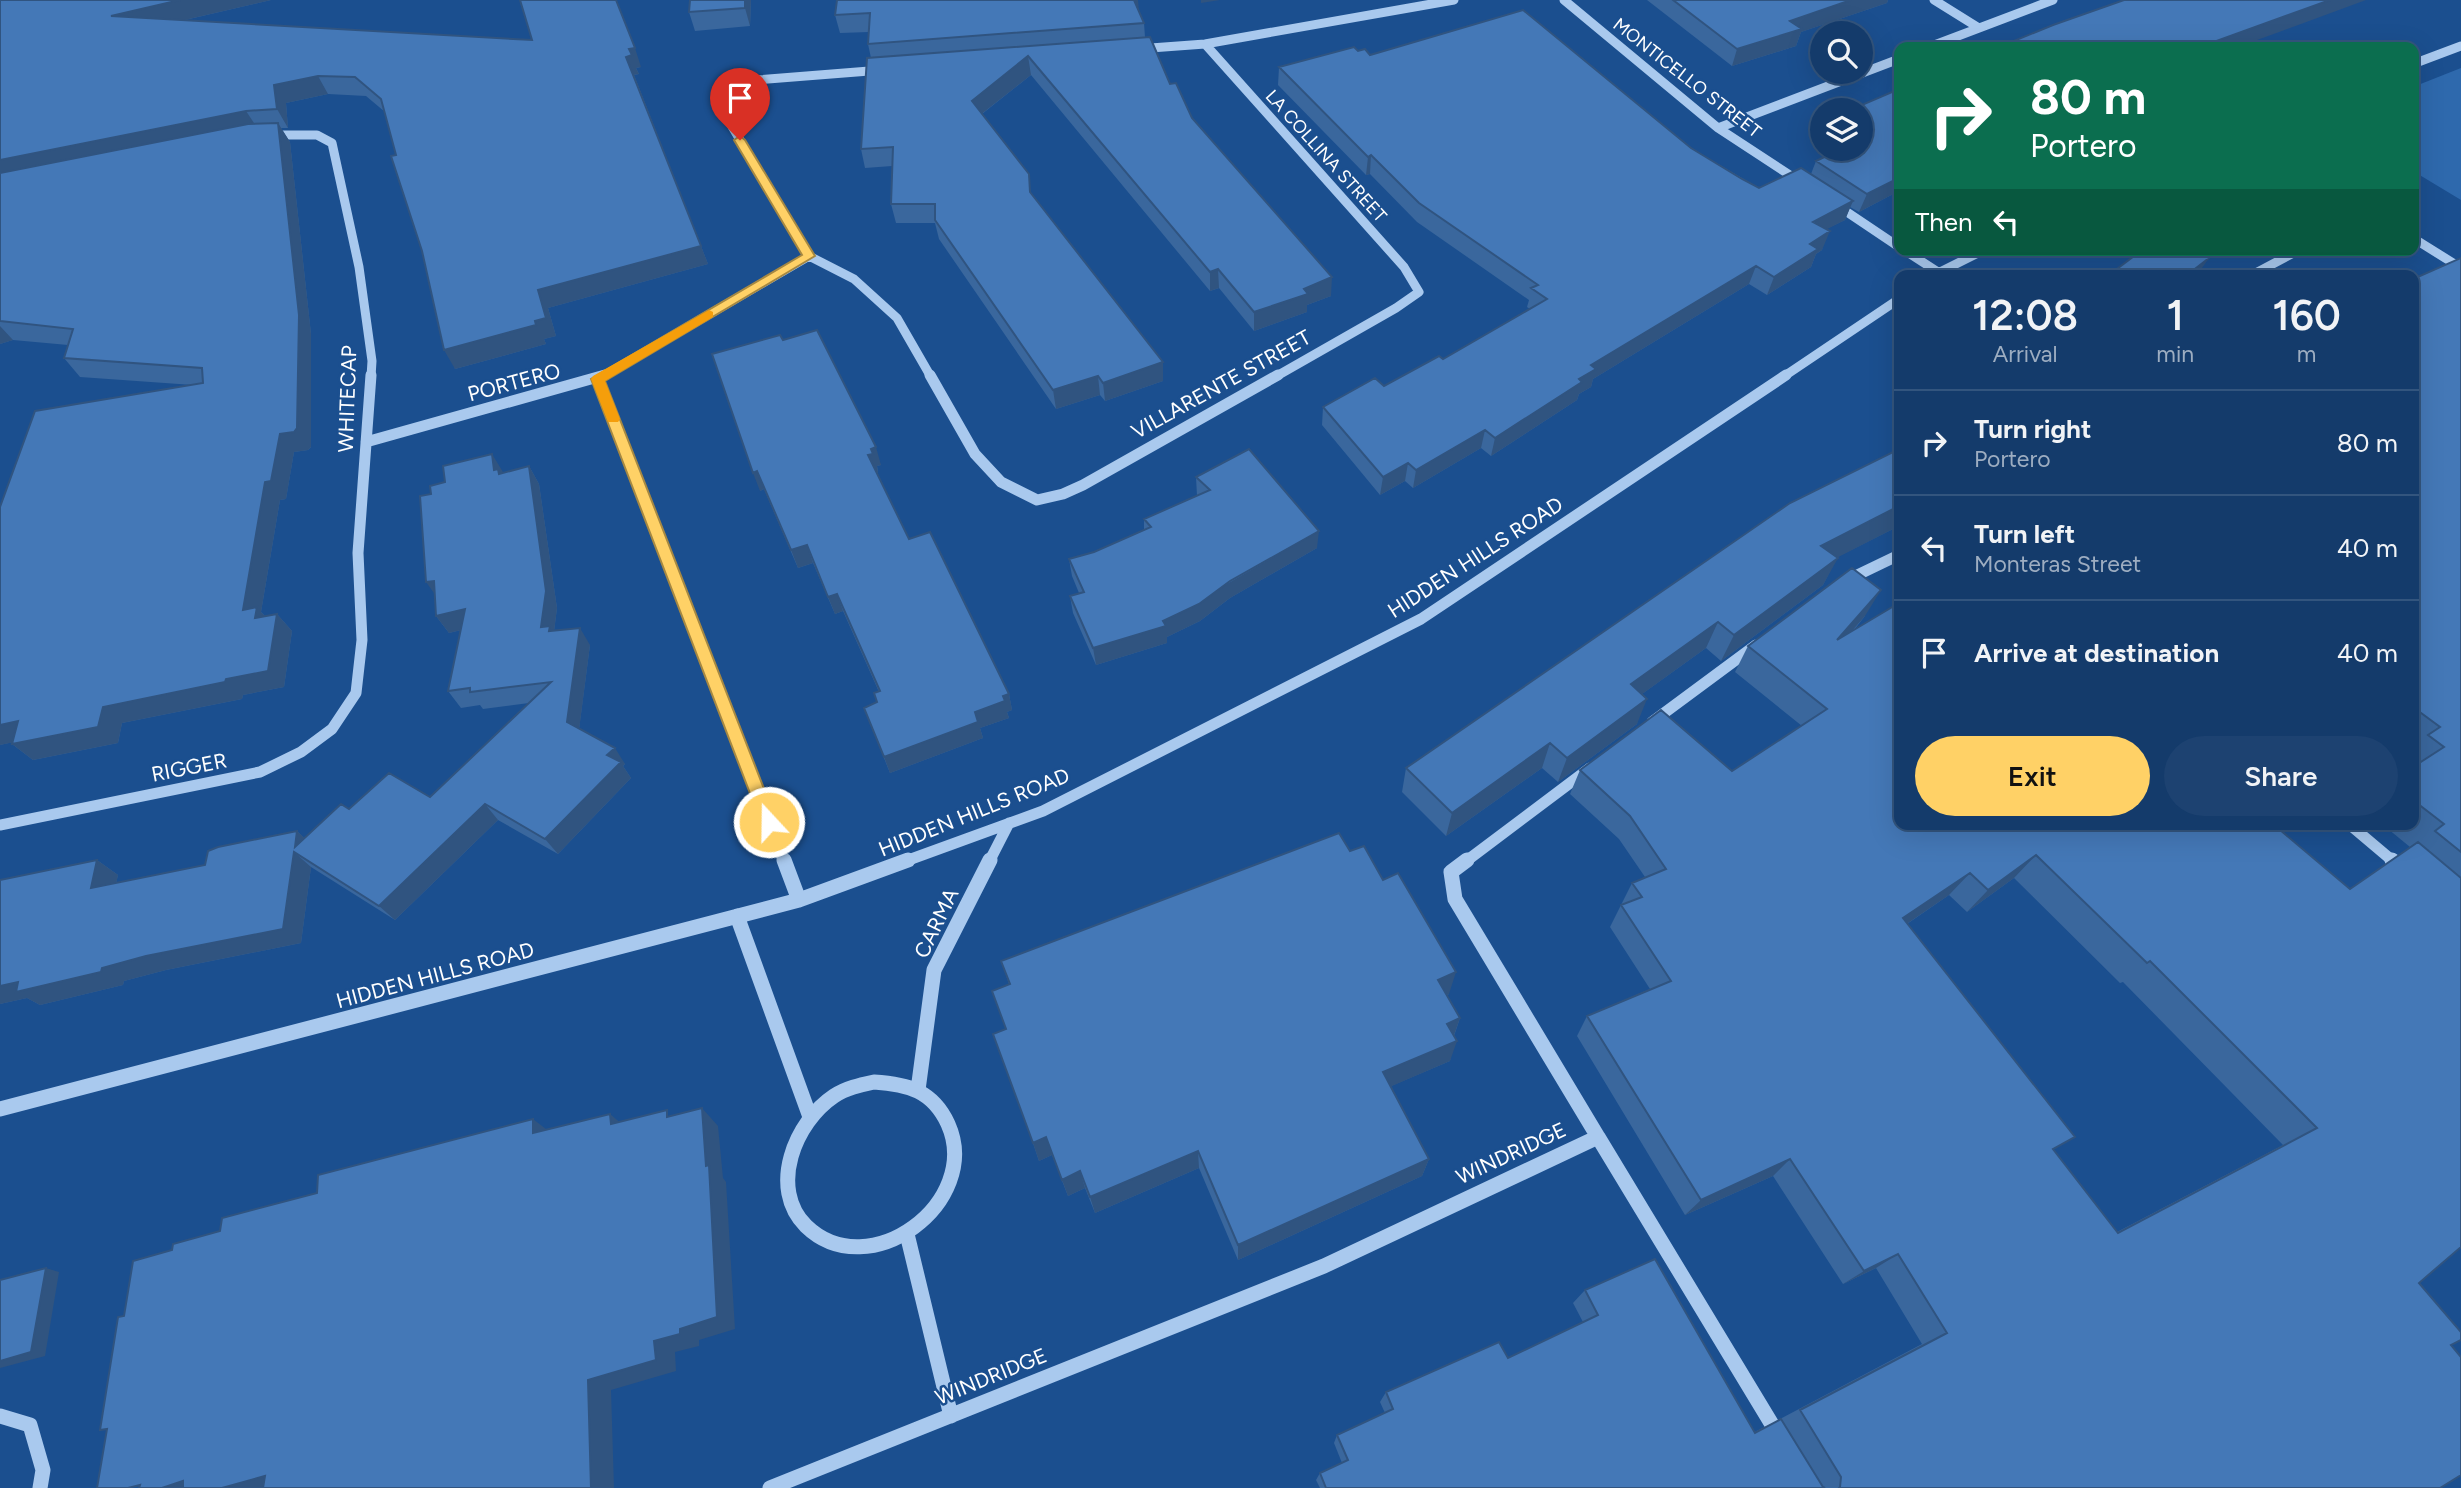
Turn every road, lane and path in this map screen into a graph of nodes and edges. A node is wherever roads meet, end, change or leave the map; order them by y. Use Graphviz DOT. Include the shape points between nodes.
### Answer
graph roads {
  1 [pos="1454,0"];
  2 [pos="1564,0"];
  3 [pos="1934,0"];
  4 [pos="2053,0"];
  5 [pos="1979,28"];
  6 [pos="1941,42"];
  7 [pos="1205,44"];
  8 [pos="2461,46"];
  9 [pos="1122,50"];
  10 [pos="1894,61"];
  11 [pos="2419,62"];
  12 [pos="888,69"];
  13 [pos="1718,128"];
  14 [pos="259,136"];
  15 [pos="1808,187"];
  16 [pos="1831,202"];
  17 [pos="2419,242"];
  18 [pos="1894,244"];
  19 [pos="809,256"];
  20 [pos="1912,256"];
  21 [pos="1972,256"];
  22 [pos="2287,256"];
  23 [pos="2461,268"];
  24 [pos="1931,270"];
  25 [pos="1944,270"];
  26 [pos="2261,270"];
  27 [pos="1419,292"];
  28 [pos="1894,302"];
  29 [pos="598,379"];
  30 [pos="366,442"];
  31 [pos="1894,557"];
  32 [pos="1834,587"];
  33 [pos="1768,636"];
  34 [pos="356,693"];
  35 [pos="1637,734"];
  36 [pos="1604,758"];
  37 [pos="1009,823"];
  38 [pos="0,825"];
  39 [pos="2356,830"];
  40 [pos="2410,875"];
  41 [pos="799,900"];
  42 [pos="737,916"];
  43 [pos="918,1090"];
  44 [pos="0,1109"];
  45 [pos="810,1117"];
  46 [pos="1598,1137"];
  47 [pos="907,1234"];
  48 [pos="0,1416"];
  49 [pos="951,1416"];
  50 [pos="1789,1453"];
  51 [pos="40,1488"];
  52 [pos="770,1488"];
  1 -- 7 [label="street"];
  2 -- 13 [label="street, MONTICELLO STREET"];
  3 -- 5 [label="street"];
  4 -- 5 [label="street"];
  5 -- 6 [label="street"];
  7 -- 9 [label="street"];
  7 -- 27 [label="street, LA COLLINA STREET" via="1404,267"];
  8 -- 11 [label="street"];
  10 -- 13 [label="street"];
  12 -- 19 [label="street" via="754,79 725,92 721,108"];
  13 -- 15 [label="street, MONTICELLO STREET"];
  14 -- 30 [label="street, WHITECAP" via="301,133 332,143 359,267 372,361"];
  16 -- 18 [label="street"];
  17 -- 23 [label="street"];
  19 -- 27 [label="street, VILLARENTE STREET" via="855,279 897,318 975,454 1001,482 1037,500 1083,485"];
  19 -- 29 [label="street, PORTERO"];
  20 -- 24 [label="street"];
  21 -- 25 [label="street"];
  22 -- 26 [label="street"];
  28 -- 37 [label="street, HIDDEN HILLS ROAD" via="1421,619 1043,811"];
  29 -- 30 [label="street, PORTERO"];
  29 -- 41 [label="street"];
  30 -- 34 [label="street, WHITECAP" via="358,553 362,640"];
  31 -- 32 [label="street"];
  33 -- 35 [label="street"];
  34 -- 38 [label="street, RIGGER" via="332,729 301,752 260,772"];
  36 -- 46 [label="street, WINDRIDGE" via="1451,872 1455,899"];
  37 -- 41 [label="street, HIDDEN HILLS ROAD"];
  37 -- 43 [label="street, CARMA" via="934,970"];
  39 -- 40 [label="street"];
  41 -- 42 [label="street, HIDDEN HILLS ROAD"];
  42 -- 44 [label="street, HIDDEN HILLS ROAD"];
  42 -- 45 [label="street"];
  43 -- 45 [label="street" via="874,1082 829,1099"];
  43 -- 47 [label="street" via="937,1104 949,1123 953,1171 928,1217"];
  45 -- 47 [label="street" via="794,1142 787,1170 790,1198 802,1222 822,1238 849,1247 879,1245"];
  46 -- 49 [label="street, WINDRIDGE" via="1325,1266"];
  46 -- 50 [label="street"];
  47 -- 49 [label="street"];
  48 -- 51 [label="street" via="30,1425 43,1470"];
  49 -- 52 [label="street, WINDRIDGE"];
}
